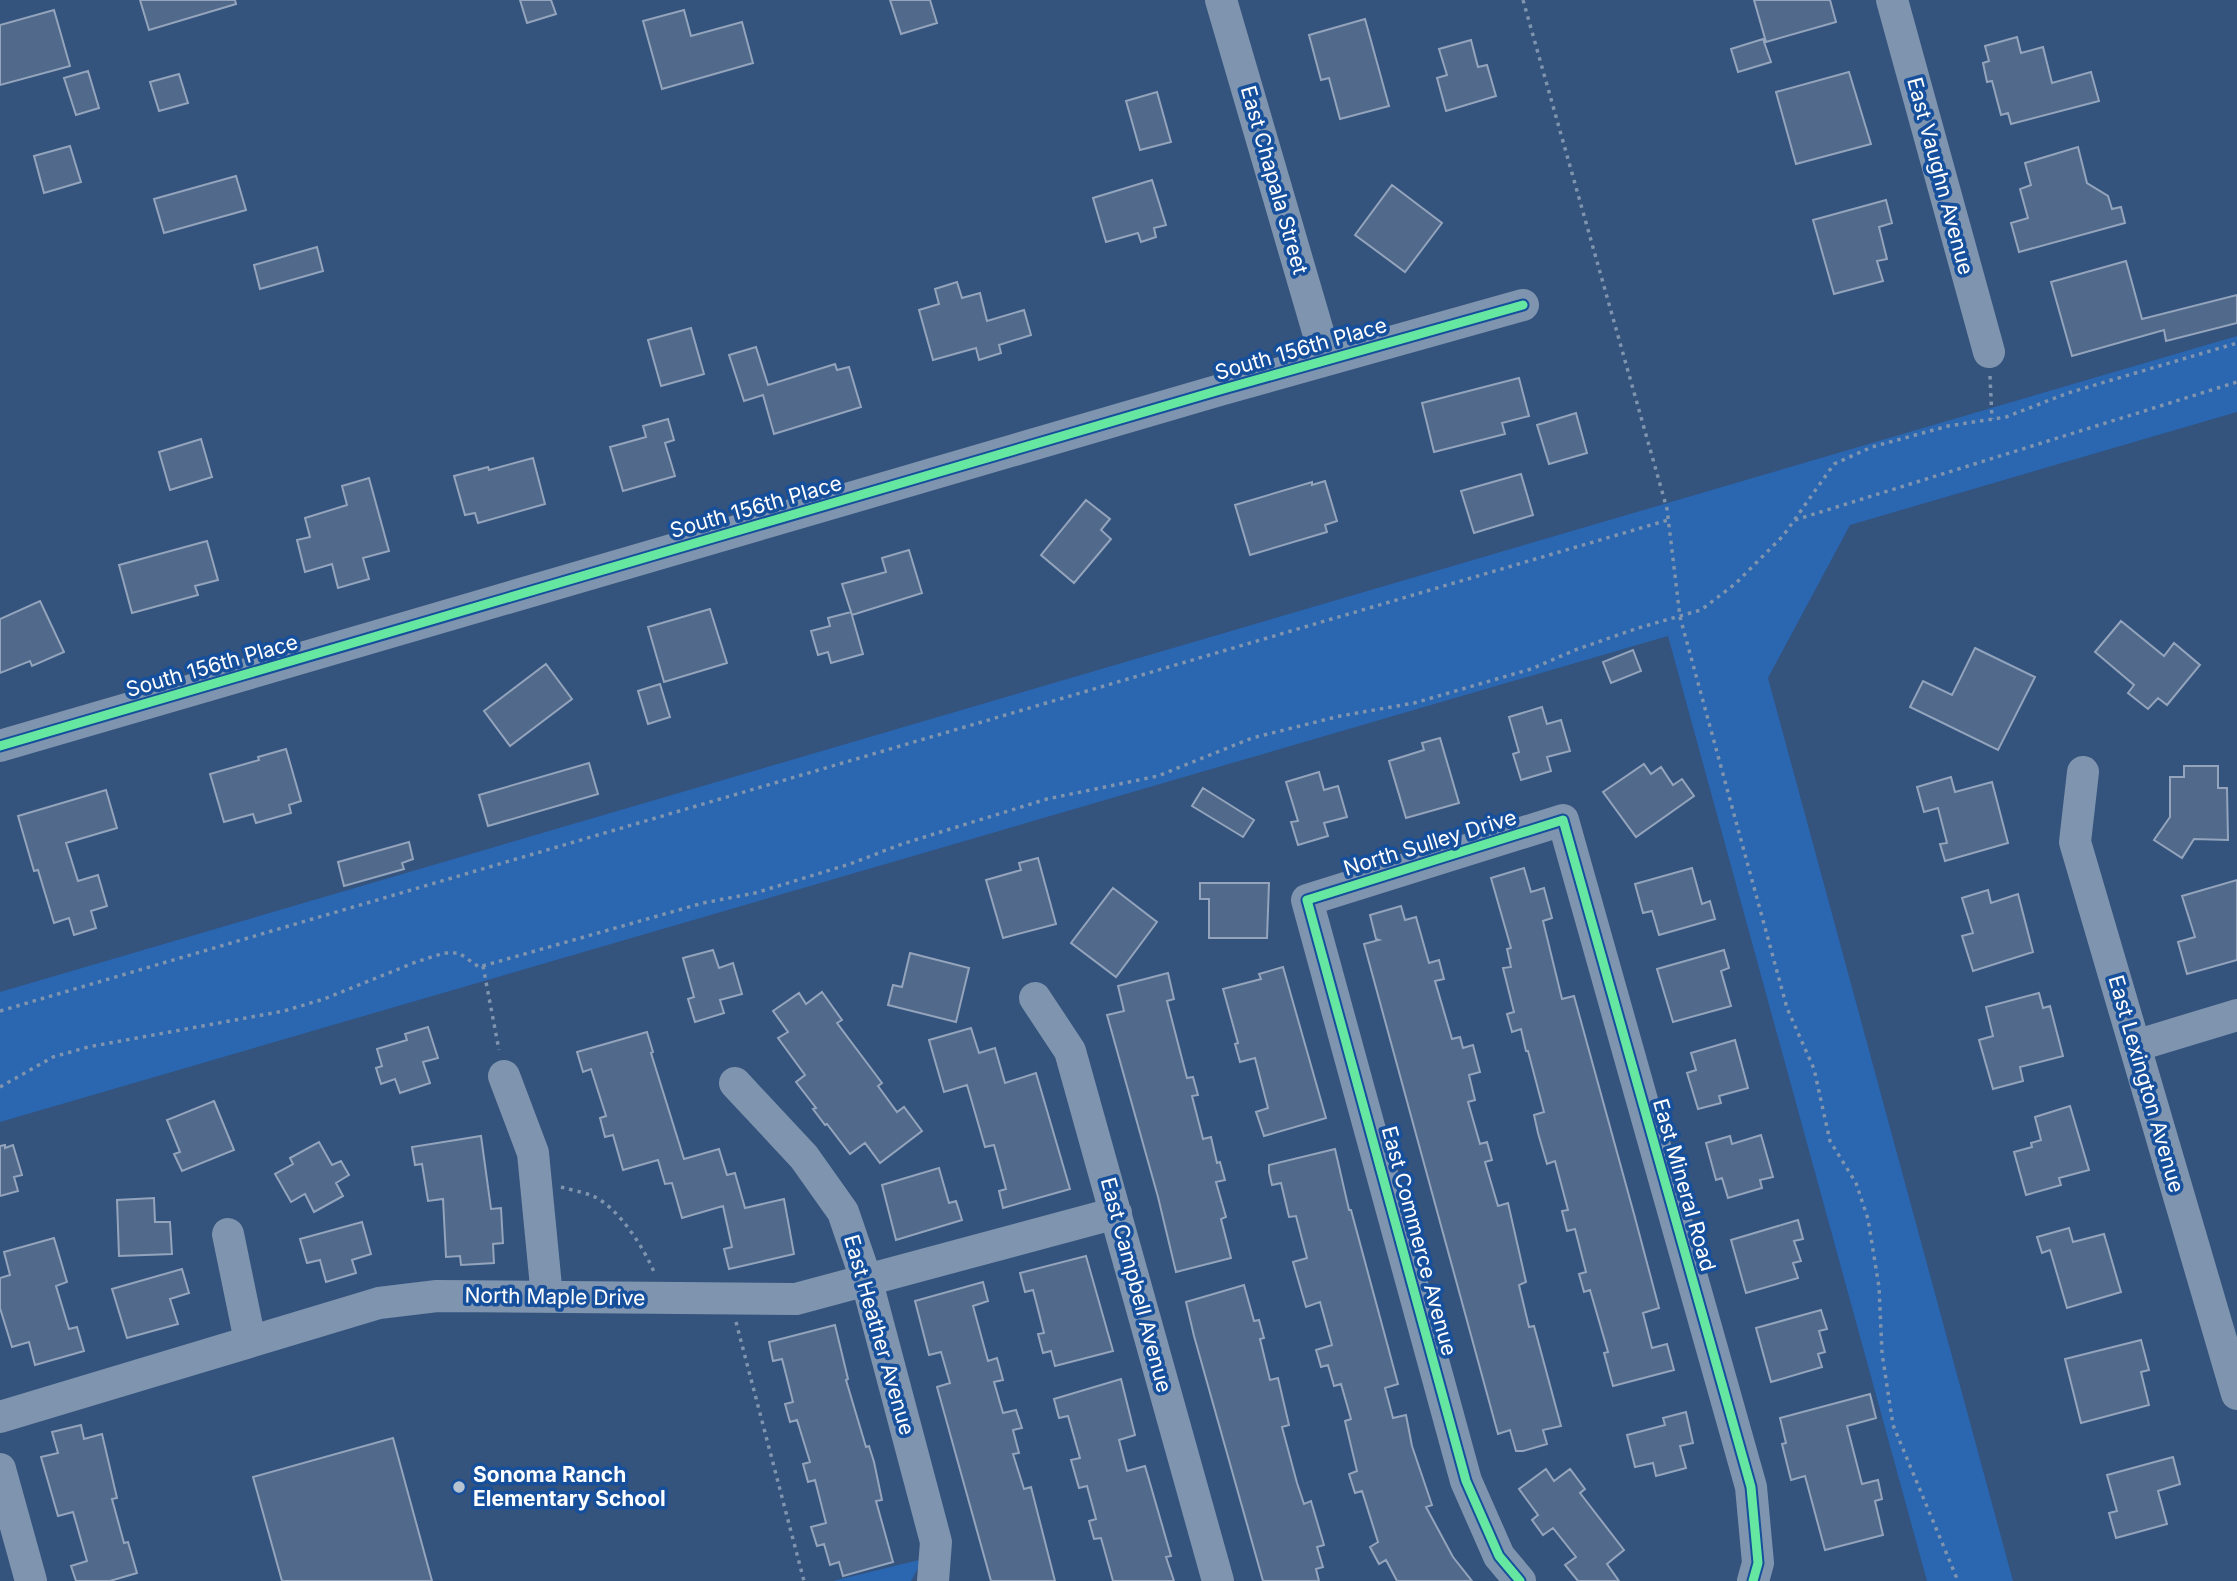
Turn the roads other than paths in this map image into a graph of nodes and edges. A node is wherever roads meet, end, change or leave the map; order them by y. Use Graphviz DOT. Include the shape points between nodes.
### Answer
graph roads {
  1 [pos="1221,0"];
  2 [pos="1892,0"];
  3 [pos="1523,304"];
  4 [pos="1989,352"];
  5 [pos="1326,359"];
  6 [pos="0,746"];
  7 [pos="2083,772"];
  8 [pos="1563,820"];
  9 [pos="1307,900"];
  10 [pos="1035,998"];
  11 [pos="2237,1016"];
  12 [pos="2135,1045"];
  13 [pos="504,1076"];
  14 [pos="735,1083"];
  15 [pos="1116,1213"];
  16 [pos="228,1234"];
  17 [pos="867,1282"];
  18 [pos="547,1297"];
  19 [pos="250,1340"];
  20 [pos="2237,1394"];
  21 [pos="0,1417"];
  22 [pos="0,1469"];
  23 [pos="1756,1572"];
  24 [pos="31,1581"];
  25 [pos="933,1581"];
  26 [pos="1218,1581"];
  27 [pos="1521,1581"];
  1 -- 5 [label="street, East Chapala Street"];
  2 -- 4 [label="street, East Vaughn Avenue"];
  3 -- 5 [label="street, South 156th Place"];
  5 -- 6 [label="street, South 156th Place"];
  7 -- 12 [label="street, East Lexington Avenue" via="2075,842"];
  8 -- 9 [label="street, North Sulley Drive"];
  8 -- 23 [label="street, East Mineral Road" via="1751,1487"];
  9 -- 27 [label="street, East Commerce Avenue" via="1466,1481 1499,1556"];
  10 -- 15 [label="street, East Campbell Avenue" via="1070,1051"];
  11 -- 12 [label="street"];
  12 -- 20 [label="street, East Lexington Avenue"];
  13 -- 18 [label="street" via="533,1153"];
  14 -- 17 [label="street, East Heather Avenue" via="804,1157 843,1212"];
  15 -- 17 [label="street, North Maple Drive"];
  15 -- 26 [label="street, East Campbell Avenue"];
  16 -- 19 [label="street"];
  17 -- 18 [label="street, North Maple Drive" via="796,1299"];
  17 -- 25 [label="street, East Heather Avenue" via="936,1542"];
  18 -- 19 [label="street, North Maple Drive" via="437,1296 379,1303"];
  19 -- 21 [label="street, North Maple Drive"];
  22 -- 24 [label="street"];
}
